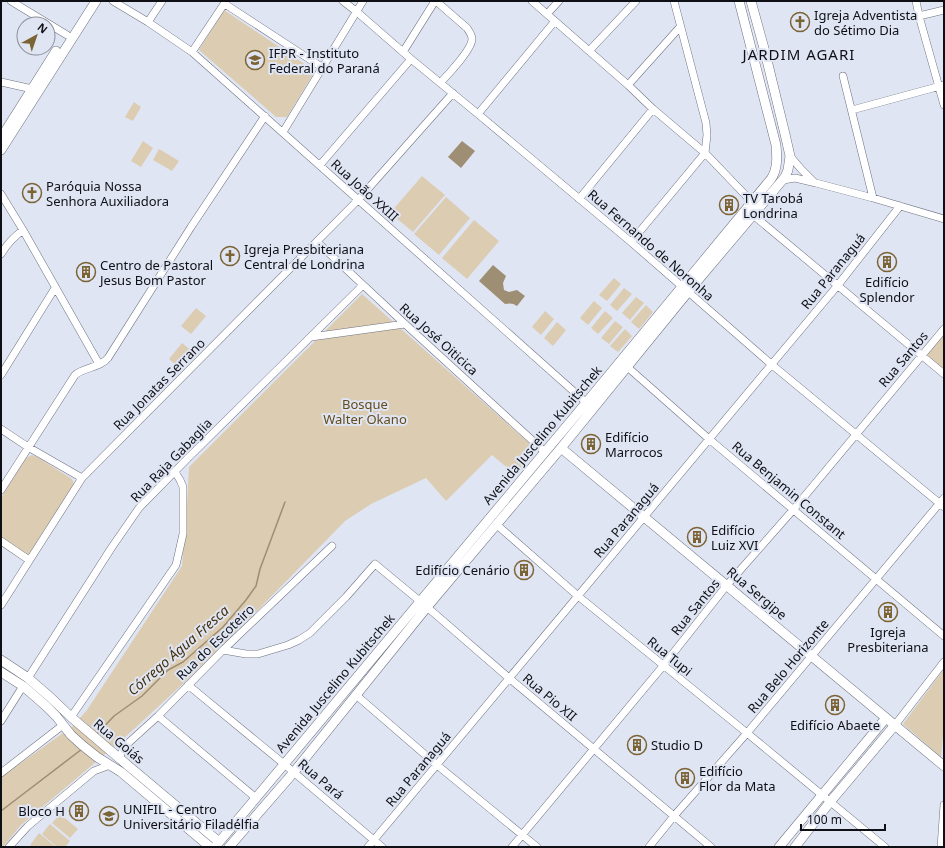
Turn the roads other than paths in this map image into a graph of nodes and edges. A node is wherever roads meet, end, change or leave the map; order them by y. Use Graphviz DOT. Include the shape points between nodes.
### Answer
graph roads {
  1 [pos="11,1"];
  2 [pos="88,1"];
  3 [pos="96,1"];
  4 [pos="113,1"];
  5 [pos="162,1"];
  6 [pos="343,1"];
  7 [pos="363,1"];
  8 [pos="435,1"];
  9 [pos="532,1"];
  10 [pos="559,1"];
  11 [pos="636,1"];
  12 [pos="674,1"];
  13 [pos="739,1"];
  14 [pos="751,1"];
  15 [pos="916,1"];
  16 [pos="226,2"];
  17 [pos="944,10"];
  18 [pos="357,12"];
  19 [pos="547,14"];
  20 [pos="920,16"];
  21 [pos="555,21"];
  22 [pos="148,22"];
  23 [pos="680,27"];
  24 [pos="67,35"];
  25 [pos="589,51"];
  26 [pos="192,52"];
  27 [pos="403,52"];
  28 [pos="410,59"];
  29 [pos="323,68"];
  30 [pos="843,76"];
  31 [pos="1,82"];
  32 [pos="440,83"];
  33 [pos="628,85"];
  34 [pos="942,86"];
  35 [pos="36,90"];
  36 [pos="453,94"];
  37 [pos="944,105"];
  38 [pos="653,109"];
  39 [pos="852,110"];
  40 [pos="478,114"];
  41 [pos="265,116"];
  42 [pos="283,132"];
  43 [pos="1,138"];
  44 [pos="1,150"];
  45 [pos="705,153"];
  46 [pos="790,156"];
  47 [pos="320,165"];
  48 [pos="783,180"];
  49 [pos="816,183"];
  50 [pos="1,194"];
  51 [pos="874,198"];
  52 [pos="579,199"];
  53 [pos="358,200"];
  54 [pos="752,202"];
  55 [pos="763,203"];
  56 [pos="900,206"];
  57 [pos="754,215"];
  58 [pos="944,219"];
  59 [pos="23,230"];
  60 [pos="317,242"];
  61 [pos="631,242"];
  62 [pos="1,254"];
  63 [pos="364,285"];
  64 [pos="838,285"];
  65 [pos="55,288"];
  66 [pos="685,289"];
  67 [pos="405,324"];
  68 [pos="944,329"];
  69 [pos="311,337"];
  70 [pos="922,356"];
  71 [pos="99,364"];
  72 [pos="623,364"];
  73 [pos="772,364"];
  74 [pos="944,374"];
  75 [pos="1,375"];
  76 [pos="590,406"];
  77 [pos="1,429"];
  78 [pos="857,434"];
  79 [pos="709,439"];
  80 [pos="28,447"];
  81 [pos="561,448"];
  82 [pos="548,449"];
  83 [pos="175,472"];
  84 [pos="82,478"];
  85 [pos="1,490"];
  86 [pos="943,503"];
  87 [pos="793,510"];
  88 [pos="644,517"];
  89 [pos="496,525"];
  90 [pos="1,541"];
  91 [pos="332,546"];
  92 [pos="29,560"];
  93 [pos="877,579"];
  94 [pos="727,586"];
  95 [pos="578,596"];
  96 [pos="424,604"];
  97 [pos="1,605"];
  98 [pos="944,636"];
  99 [pos="387,642"];
  100 [pos="223,650"];
  101 [pos="811,656"];
  102 [pos="1,660"];
  103 [pos="944,662"];
  104 [pos="663,666"];
  105 [pos="1,672"];
  106 [pos="509,678"];
  107 [pos="26,682"];
  108 [pos="188,685"];
  109 [pos="356,695"];
  110 [pos="158,716"];
  111 [pos="71,717"];
  112 [pos="886,718"];
  113 [pos="1,721"];
  114 [pos="63,725"];
  115 [pos="895,726"];
  116 [pos="747,733"];
  117 [pos="869,739"];
  118 [pos="125,746"];
  119 [pos="878,746"];
  120 [pos="594,749"];
  121 [pos="109,750"];
  122 [pos="119,758"];
  123 [pos="106,763"];
  124 [pos="284,764"];
  125 [pos="437,765"];
  126 [pos="944,766"];
  127 [pos="121,772"];
  128 [pos="294,772"];
  129 [pos="1,773"];
  130 [pos="822,795"];
  131 [pos="256,798"];
  132 [pos="830,802"];
  133 [pos="944,805"];
  134 [pos="674,816"];
  135 [pos="522,835"];
  136 [pos="374,840"];
  137 [pos="217,844"];
  138 [pos="10,847"];
  139 [pos="210,847"];
  140 [pos="228,847"];
  141 [pos="368,847"];
  142 [pos="382,847"];
  143 [pos="512,847"];
  144 [pos="537,847"];
  145 [pos="649,847"];
  146 [pos="711,847"];
  147 [pos="779,847"];
  148 [pos="795,847"];
  149 [pos="885,847"];
  150 [pos="941,847"];
  1 -- 24 [label="street"];
  2 -- 24 [label="main road"];
  3 -- 35 [label="main road"];
  4 -- 22 [label="street, Rua João XXIII"];
  5 -- 22 [label="street"];
  6 -- 18 [label="street, Rua Fernando de Noronha"];
  7 -- 18 [label="street"];
  8 -- 27 [label="street"];
  8 -- 32 [label="street" via="467,28 472,38 471,45 462,58"];
  9 -- 19 [label="street"];
  10 -- 19 [label="street"];
  11 -- 25 [label="street"];
  12 -- 23 [label="street"];
  13 -- 54 [label="main road, Avenida Juscelino Kubitschek" via="777,156 774,175"];
  14 -- 46 [label="main road, Avenida Juscelino Kubitschek"];
  15 -- 20 [label="street"];
  16 -- 26 [label="street"];
  16 -- 29 [label="street"];
  17 -- 20 [label="street"];
  18 -- 27 [label="street, Rua Fernando de Noronha"];
  18 -- 29 [label="street"];
  19 -- 21 [label="street"];
  20 -- 34 [label="street"];
  21 -- 25 [label="street"];
  21 -- 40 [label="street"];
  22 -- 26 [label="street, Rua João XXIII"];
  23 -- 33 [label="street"];
  23 -- 45 [label="street" via="706,123"];
  24 -- 35 [label="main road"];
  25 -- 33 [label="street"];
  26 -- 41 [label="street, Rua João XXIII"];
  27 -- 28 [label="street, Rua Fernando de Noronha"];
  28 -- 32 [label="street, Rua Fernando de Noronha"];
  28 -- 47 [label="street"];
  29 -- 42 [label="street"];
  30 -- 39 [label="street"];
  31 -- 35 [label="street"];
  32 -- 36 [label="street, Rua Fernando de Noronha"];
  33 -- 38 [label="street"];
  34 -- 37 [label="street"];
  34 -- 39 [label="street"];
  35 -- 43 [label="main road"];
  35 -- 44 [label="main road"];
  36 -- 40 [label="street, Rua Fernando de Noronha"];
  36 -- 53 [label="street, Rua Jonatas Serrano"];
  38 -- 45 [label="street"];
  38 -- 52 [label="street"];
  39 -- 51 [label="street"];
  40 -- 52 [label="street, Rua Fernando de Noronha"];
  41 -- 42 [label="street, Rua João XXIII"];
  41 -- 71 [label="street" via="191,226 108,358"];
  42 -- 47 [label="street, Rua João XXIII"];
  45 -- 54 [label="street"];
  45 -- 61 [label="street"];
  46 -- 48 [label="main road, Avenida Juscelino Kubitschek"];
  46 -- 49 [label="street"];
  47 -- 53 [label="street, Rua João XXIII"];
  48 -- 49 [label="street" via="795,178"];
  48 -- 55 [label="main road, Avenida Juscelino Kubitschek"];
  49 -- 51 [label="street"];
  50 -- 59 [label="street"];
  51 -- 56 [label="street"];
  52 -- 61 [label="street, Rua Fernando de Noronha"];
  53 -- 60 [label="street, Rua Jonatas Serrano"];
  53 -- 76 [label="street, Rua João XXIII"];
  54 -- 55 [label="main road"];
  54 -- 57 [label="street"];
  54 -- 66 [label="main road, Avenida Juscelino Kubitschek"];
  55 -- 57 [label="main road, Avenida Juscelino Kubitschek"];
  56 -- 58 [label="street"];
  56 -- 64 [label="street, Rua Paranaguá"];
  57 -- 64 [label="street"];
  57 -- 66 [label="main road, Avenida Juscelino Kubitschek"];
  59 -- 62 [label="street" via="11,239"];
  59 -- 65 [label="street"];
  60 -- 63 [label="street, Rua José Oiticica"];
  60 -- 84 [label="street, Rua Jonatas Serrano"];
  61 -- 66 [label="street, Rua Fernando de Noronha"];
  63 -- 67 [label="street, Rua José Oiticica"];
  63 -- 69 [label="street, Rua Raja Gabaglia"];
  64 -- 70 [label="street"];
  64 -- 73 [label="street, Rua Paranaguá"];
  65 -- 71 [label="street"];
  65 -- 75 [label="street"];
  66 -- 72 [label="main road, Avenida Juscelino Kubitschek"];
  66 -- 73 [label="street, Rua Fernando de Noronha"];
  67 -- 69 [label="street"];
  67 -- 82 [label="street, Rua José Oiticica"];
  68 -- 70 [label="street, Rua Santos"];
  69 -- 83 [label="street, Rua Raja Gabaglia"];
  70 -- 74 [label="street"];
  70 -- 78 [label="street, Rua Santos"];
  71 -- 80 [label="street" via="75,375"];
  72 -- 76 [label="main road, Avenida Juscelino Kubitschek"];
  72 -- 79 [label="street, Rua Benjamin Constant"];
  73 -- 78 [label="street, Rua Fernando de Noronha"];
  73 -- 79 [label="street, Rua Paranaguá"];
  76 -- 81 [label="main road, Avenida Juscelino Kubitschek"];
  76 -- 82 [label="main road, Avenida Juscelino Kubitschek"];
  77 -- 80 [label="street"];
  78 -- 86 [label="street, Rua Fernando de Noronha"];
  78 -- 87 [label="street, Rua Santos"];
  79 -- 87 [label="street, Rua Benjamin Constant"];
  79 -- 88 [label="street, Rua Paranaguá"];
  80 -- 84 [label="street"];
  80 -- 85 [label="street"];
  81 -- 82 [label="street, Rua Sergipe"];
  81 -- 88 [label="main road, Rua Sergipe"];
  81 -- 89 [label="main road, Avenida Juscelino Kubitschek"];
  82 -- 96 [label="main road, Avenida Juscelino Kubitschek"];
  83 -- 107 [label="street, Rua Raja Gabaglia" via="140,508 112,547"];
  83 -- 111 [label="street" via="183,487 183,534 176,565"];
  84 -- 92 [label="street, Rua Jonatas Serrano"];
  86 -- 93 [label="street, Rua Belo Horizonte"];
  87 -- 93 [label="street, Rua Benjamin Constant"];
  87 -- 94 [label="street, Rua Santos"];
  88 -- 94 [label="main road, Rua Sergipe"];
  88 -- 95 [label="street, Rua Paranaguá"];
  89 -- 95 [label="street, Rua Tupi"];
  89 -- 96 [label="main road, Avenida Juscelino Kubitschek"];
  90 -- 92 [label="street"];
  91 -- 100 [label="street, Rua do Escoteiro"];
  92 -- 97 [label="street, Rua Jonatas Serrano"];
  93 -- 98 [label="street, Rua Benjamin Constant"];
  93 -- 101 [label="street, Rua Belo Horizonte"];
  94 -- 101 [label="main road, Rua Sergipe"];
  94 -- 104 [label="street, Rua Santos"];
  95 -- 104 [label="street, Rua Tupi"];
  95 -- 106 [label="street, Rua Paranaguá"];
  96 -- 99 [label="main road, Avenida Juscelino Kubitschek"];
  96 -- 100 [label="street, Rua Pio XII" via="375,564 346,597 310,633 299,640 258,654"];
  96 -- 106 [label="street, Rua Pio XII"];
  96 -- 109 [label="main road, Avenida Juscelino Kubitschek"];
  99 -- 109 [label="main road" via="378,660 359,682 355,689"];
  99 -- 124 [label="main road, Avenida Juscelino Kubitschek"];
  100 -- 108 [label="street, Rua do Escoteiro"];
  101 -- 112 [label="main road, Rua Sergipe"];
  101 -- 116 [label="street, Rua Belo Horizonte"];
  102 -- 107 [label="main road, Rua Goiás"];
  103 -- 115 [label="street"];
  104 -- 116 [label="street, Rua Tupi"];
  104 -- 120 [label="street, Rua Santos"];
  105 -- 107 [label="main road, Rua Goiás"];
  106 -- 120 [label="street, Rua Pio XII"];
  106 -- 125 [label="street, Rua Paranaguá"];
  107 -- 111 [label="main road, Rua Goiás" via="50,697"];
  107 -- 113 [label="street, Rua Raja Gabaglia"];
  107 -- 114 [label="main road, Rua Goiás"];
  108 -- 110 [label="street, Rua do Escoteiro"];
  108 -- 124 [label="street, Rua Pará"];
  109 -- 125 [label="street"];
  109 -- 128 [label="main road, Avenida Juscelino Kubitschek"];
  110 -- 118 [label="street, Rua do Escoteiro"];
  110 -- 131 [label="street"];
  111 -- 121 [label="main road, Rua Goiás"];
  111 -- 123 [label="main road" via="101,748"];
  112 -- 115 [label="main road, Rua Sergipe"];
  112 -- 117 [label="main road"];
  114 -- 123 [label="main road, Rua Goiás" via="82,745"];
  114 -- 129 [label="street"];
  115 -- 119 [label="main road"];
  115 -- 126 [label="main road, Rua Sergipe"];
  116 -- 130 [label="street, Rua Tupi"];
  116 -- 134 [label="street, Rua Belo Horizonte"];
  117 -- 119 [label="main road"];
  117 -- 130 [label="main road"];
  118 -- 121 [label="street"];
  118 -- 122 [label="street, Rua do Escoteiro"];
  119 -- 132 [label="main road"];
  120 -- 134 [label="street, Rua Pio XII"];
  120 -- 135 [label="street, Rua Santos"];
  121 -- 122 [label="main road, Rua Goiás"];
  122 -- 127 [label="main road"];
  122 -- 137 [label="main road, Rua Goiás"];
  123 -- 127 [label="main road, Rua Goiás"];
  123 -- 138 [label="street" via="28,826"];
  124 -- 128 [label="street, Rua Pará"];
  124 -- 131 [label="main road, Avenida Juscelino Kubitschek"];
  125 -- 135 [label="street"];
  125 -- 136 [label="street, Rua Paranaguá"];
  127 -- 139 [label="main road, Rua Goiás"];
  128 -- 136 [label="street, Rua Pará"];
  128 -- 140 [label="main road, Avenida Juscelino Kubitschek"];
  130 -- 132 [label="street, Rua Tupi"];
  130 -- 147 [label="main road"];
  131 -- 137 [label="main road, Avenida Juscelino Kubitschek"];
  132 -- 148 [label="main road"];
  132 -- 149 [label="street, Rua Tupi"];
  133 -- 150 [label="street"];
  134 -- 145 [label="street, Rua Belo Horizonte"];
  134 -- 146 [label="street, Rua Pio XII"];
  135 -- 143 [label="street, Rua Santos"];
  135 -- 144 [label="street"];
  136 -- 141 [label="street, Rua Paranaguá"];
  136 -- 142 [label="street, Rua Pará"];
}
